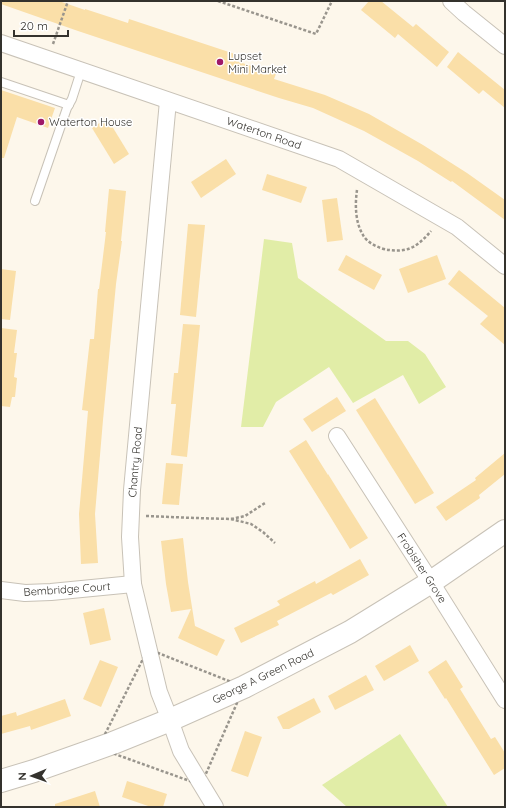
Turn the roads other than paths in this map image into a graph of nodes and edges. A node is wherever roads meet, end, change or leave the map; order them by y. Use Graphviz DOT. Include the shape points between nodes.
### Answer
graph roads {
  1 [pos="451,1"];
  2 [pos="1,43"];
  3 [pos="505,46"];
  4 [pos="81,71"];
  5 [pos="1,82"];
  6 [pos="168,101"];
  7 [pos="69,105"];
  8 [pos="35,201"];
  9 [pos="505,266"];
  10 [pos="337,436"];
  11 [pos="505,531"];
  12 [pos="431,582"];
  13 [pos="133,584"];
  14 [pos="1,590"];
  15 [pos="505,700"];
  16 [pos="170,720"];
  17 [pos="1,781"];
  18 [pos="215,807"];
  1 -- 3 [label="street"];
  2 -- 4 [label="street, Waterton Road"];
  4 -- 6 [label="street, Waterton Road"];
  4 -- 7 [label="lane"];
  5 -- 7 [label="lane"];
  6 -- 9 [label="street, Waterton Road" via="339,159 457,227"];
  6 -- 13 [label="street, Chantry Road" via="132,490 130,537"];
  7 -- 8 [label="lane"];
  10 -- 12 [label="street, Frobisher Grove"];
  11 -- 12 [label="main road, George A Green Road"];
  12 -- 15 [label="street, Frobisher Grove"];
  12 -- 16 [label="main road, George A Green Road" via="302,658"];
  13 -- 14 [label="street, Bembridge Court" via="51,592 25,593"];
  13 -- 16 [label="street, Chantry Road" via="159,692"];
  16 -- 17 [label="main road, George A Green Road" via="42,769"];
  16 -- 18 [label="street, Chantry Road" via="181,751"];
}
